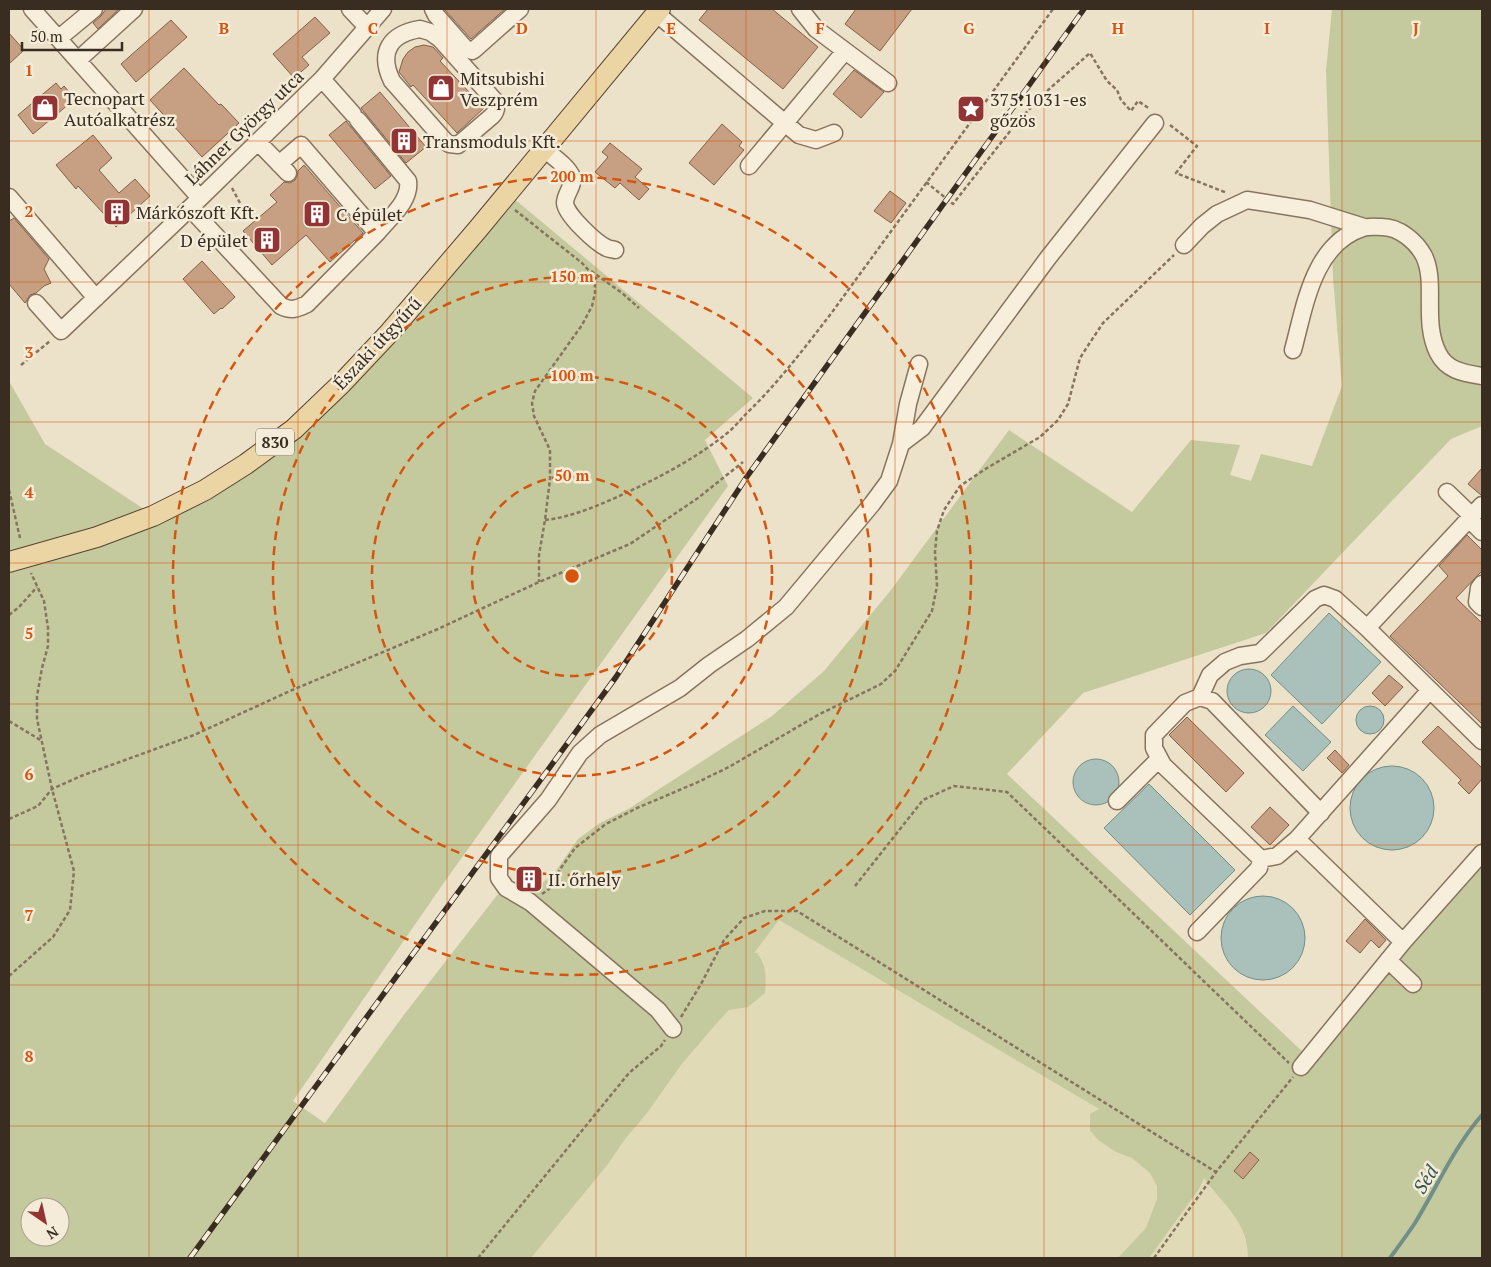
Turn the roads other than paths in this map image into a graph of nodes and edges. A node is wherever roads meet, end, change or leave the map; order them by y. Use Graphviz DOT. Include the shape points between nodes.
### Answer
graph roads {
  1 [pos="94,9"];
  2 [pos="134,9"];
  3 [pos="350,9"];
  4 [pos="433,9"];
  5 [pos="520,9"];
  6 [pos="800,9"];
  7 [pos="37,10"];
  8 [pos="658,11"];
  9 [pos="375,18"];
  10 [pos="396,37"];
  11 [pos="59,38"];
  12 [pos="845,51"];
  13 [pos="78,60"];
  14 [pos="322,79"];
  15 [pos="888,83"];
  16 [pos="785,122"];
  17 [pos="1155,123"];
  18 [pos="834,134"];
  19 [pos="258,142"];
  20 [pos="544,149"];
  21 [pos="749,166"];
  22 [pos="9,197"];
  23 [pos="195,203"];
  24 [pos="1364,227"];
  25 [pos="377,233"];
  26 [pos="1184,245"];
  27 [pos="615,250"];
  28 [pos="96,298"];
  29 [pos="36,303"];
  30 [pos="1293,350"];
  31 [pos="919,364"];
  32 [pos="1482,376"];
  33 [pos="901,444"];
  34 [pos="1447,492"];
  35 [pos="1474,513"];
  36 [pos="1482,532"];
  37 [pos="9,562"];
  38 [pos="1482,584"];
  39 [pos="1482,607"];
  40 [pos="1367,628"];
  41 [pos="1430,690"];
  42 [pos="1200,696"];
  43 [pos="1482,741"];
  44 [pos="1159,759"];
  45 [pos="1117,801"];
  46 [pos="1321,812"];
  47 [pos="1298,839"];
  48 [pos="1482,853"];
  49 [pos="1261,859"];
  50 [pos="1197,932"];
  51 [pos="1402,942"];
  52 [pos="1388,960"];
  53 [pos="1413,984"];
  54 [pos="673,1029"];
  55 [pos="1301,1067"];
  1 -- 11 [label="street"];
  2 -- 13 [label="street"];
  3 -- 9 [label="street"];
  4 -- 5 [label="street" via="465,48 472,51"];
  6 -- 12 [label="street" via="816,29"];
  7 -- 11 [label="street"];
  8 -- 16 [label="street"];
  8 -- 20 [label="main road, Északi útgyűrű / 830"];
  9 -- 10 [label="street"];
  9 -- 14 [label="street, Láhner György utca"];
  10 -- 10 [label="street" via="420,29 435,35 495,100 495,113 464,141 458,145 449,144 392,81 386,58"];
  11 -- 13 [label="street"];
  12 -- 15 [label="street"];
  12 -- 16 [label="street"];
  13 -- 23 [label="street"];
  14 -- 19 [label="street, Láhner György utca"];
  14 -- 25 [label="street" via="408,180 404,199"];
  16 -- 18 [label="street" via="799,135 816,140"];
  16 -- 21 [label="street"];
  17 -- 33 [label="street" via="1048,258 922,428"];
  19 -- 23 [label="street, Láhner György utca"];
  19 -- 25 [label="street" via="283,169 301,145"];
  20 -- 27 [label="street" via="572,177 565,202 567,212 607,248"];
  20 -- 37 [label="main road, Északi útgyűrű / 830" via="390,332 294,429 205,490 153,516 97,537"];
  22 -- 28 [label="street"];
  23 -- 25 [label="street" via="281,306 290,310 307,304"];
  23 -- 28 [label="street, Láhner György utca"];
  24 -- 26 [label="street" via="1310,210 1247,200 1217,214"];
  24 -- 30 [label="street" via="1346,236 1324,256 1312,280"];
  24 -- 32 [label="street" via="1390,227 1416,245 1424,257 1428,274 1429,329 1438,354 1459,373"];
  28 -- 29 [label="street, Láhner György utca" via="61,331"];
  31 -- 33 [label="street"];
  33 -- 54 [label="street" via="889,481 786,607 680,688 600,735 580,753 548,800 499,856 499,878 506,888 530,902 658,1010"];
  34 -- 35 [label="street"];
  35 -- 36 [label="street"];
  35 -- 40 [label="street"];
  38 -- 39 [label="street" via="1477,602"];
  40 -- 41 [label="street"];
  40 -- 42 [label="street" via="1335,599 1324,595 1315,599 1260,653 1225,662 1210,676"];
  41 -- 43 [label="street"];
  41 -- 46 [label="street"];
  42 -- 44 [label="street" via="1186,703 1154,735 1154,748"];
  42 -- 46 [label="street" via="1212,701"];
  44 -- 45 [label="street"];
  44 -- 49 [label="street"];
  46 -- 47 [label="street"];
  47 -- 49 [label="street" via="1277,856"];
  47 -- 51 [label="street"];
  48 -- 51 [label="street"];
  49 -- 50 [label="street" via="1259,868"];
  51 -- 52 [label="street"];
  52 -- 53 [label="street"];
  52 -- 55 [label="street"];
}
